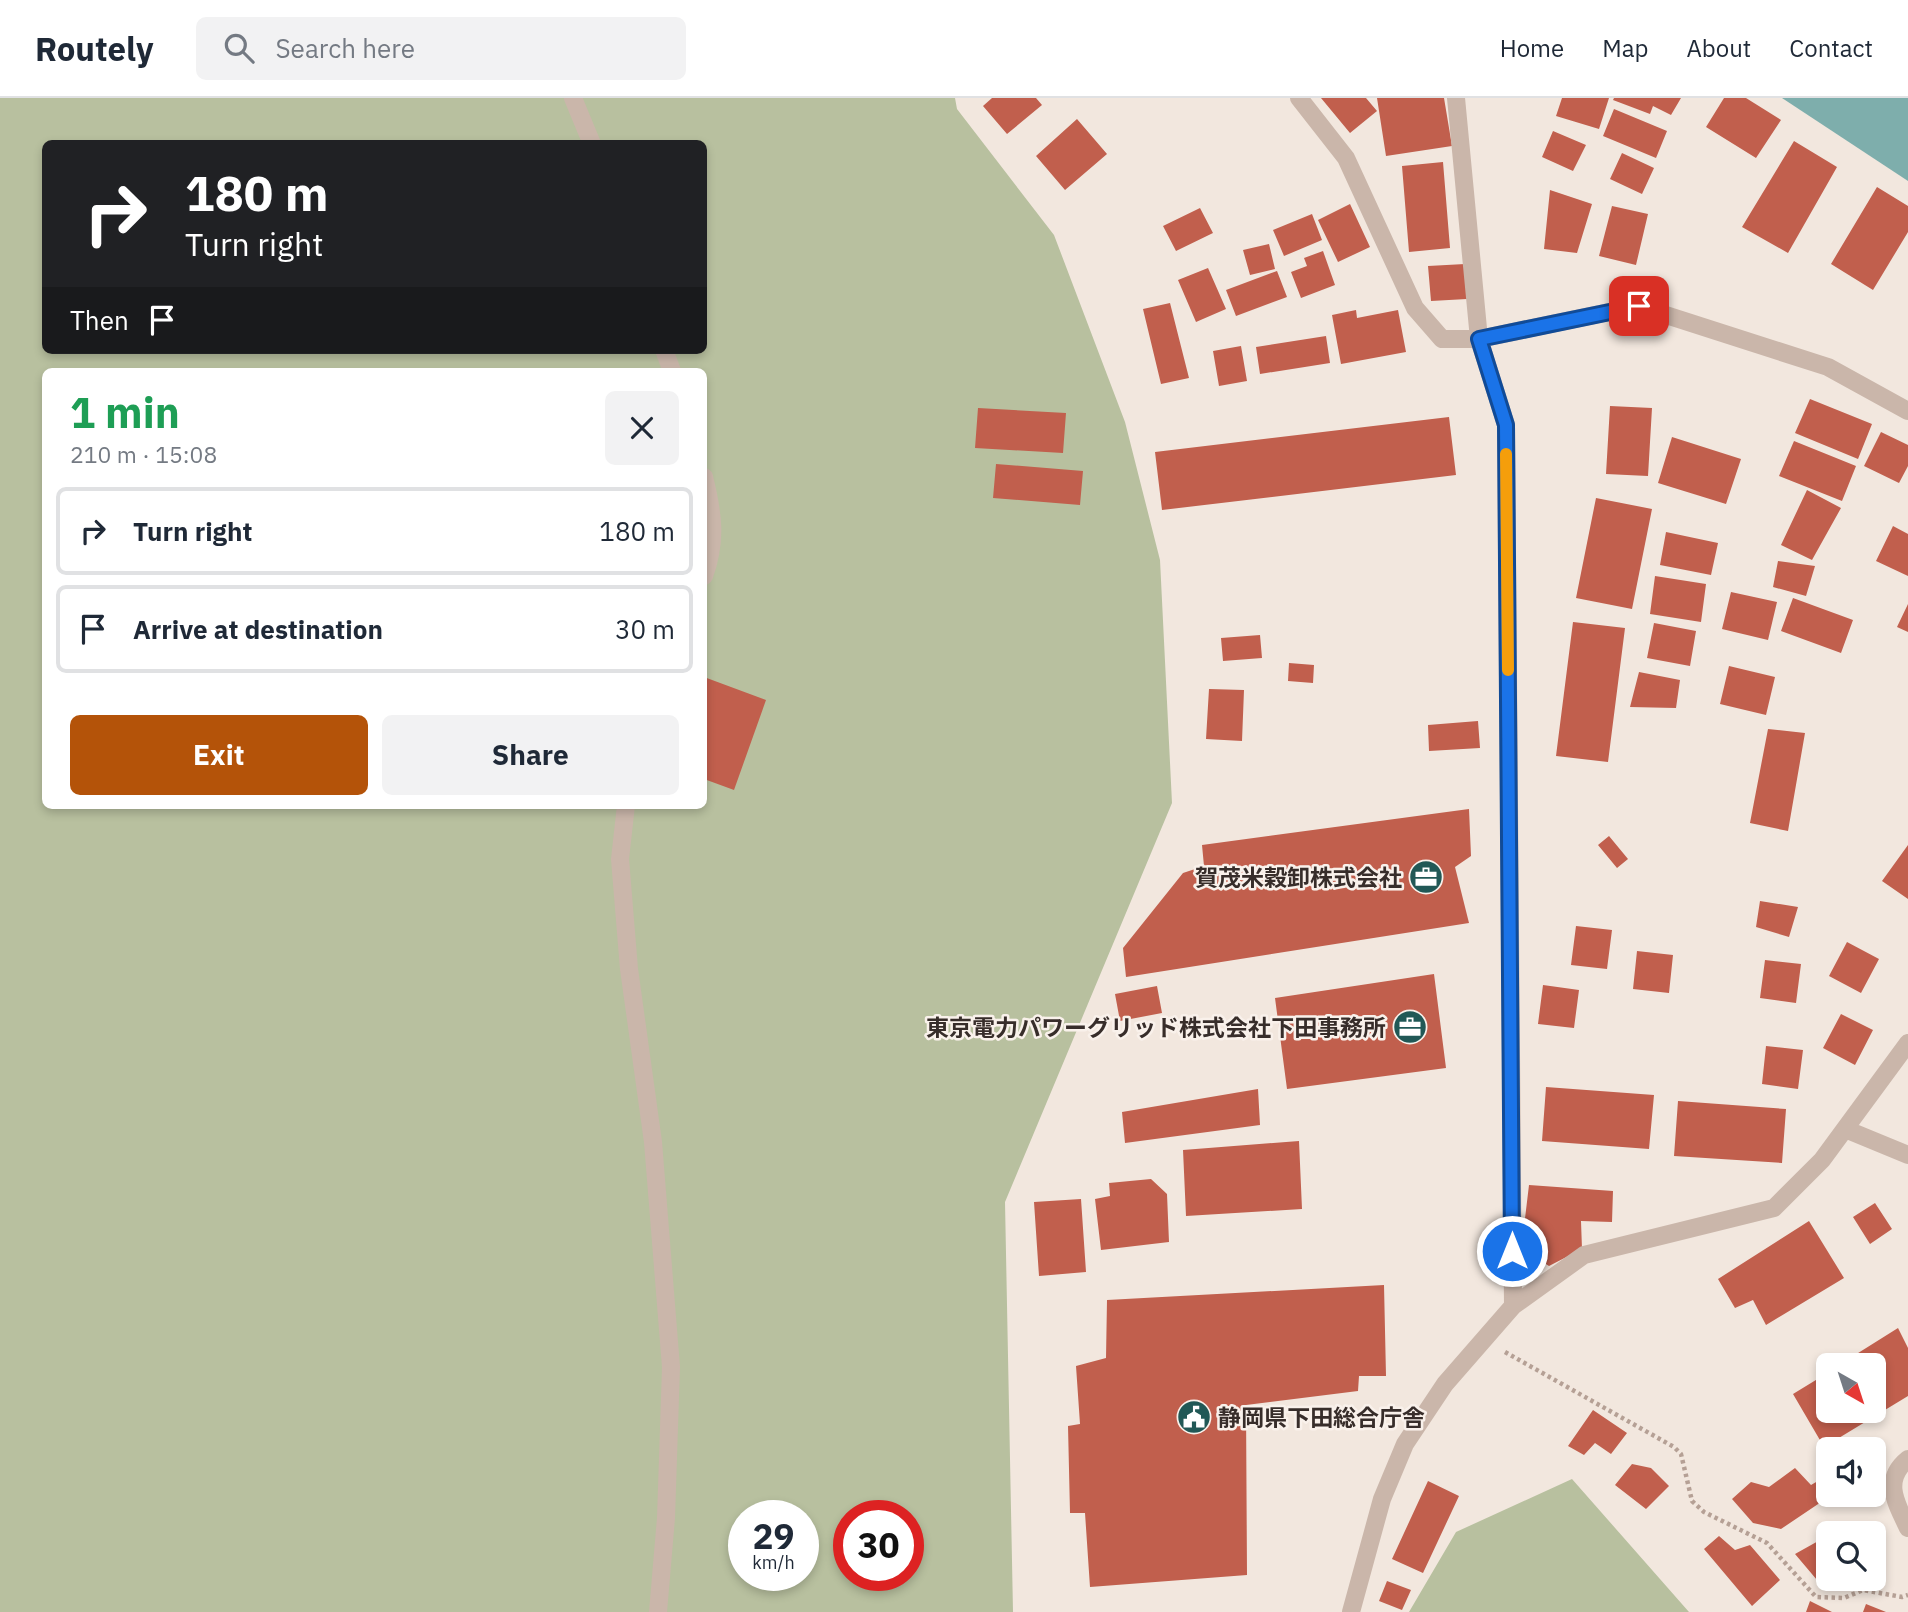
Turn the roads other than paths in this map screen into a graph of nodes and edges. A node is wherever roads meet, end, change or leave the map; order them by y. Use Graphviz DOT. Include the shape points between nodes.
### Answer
graph roads {
  1 [pos="573,98"];
  2 [pos="1299,98"];
  3 [pos="1456,98"];
  4 [pos="590,140"];
  5 [pos="1479,339"];
  6 [pos="1908,411"];
  7 [pos="707,489"];
  8 [pos="707,567"];
  9 [pos="626,809"];
  10 [pos="1908,1043"];
  11 [pos="1845,1129"];
  12 [pos="1908,1155"];
  13 [pos="1513,1306"];
  14 [pos="1908,1459"];
  15 [pos="1908,1528"];
  16 [pos="658,1612"];
  17 [pos="1350,1612"];
  1 -- 4 [label="street"];
  2 -- 5 [label="street" via="1346,158 1415,308 1442,339"];
  3 -- 5 [label="street"];
  5 -- 6 [label="street" via="1639,306 1828,367"];
  5 -- 13 [label="street" via="1506,425"];
  7 -- 8 [label="street" via="712,509 712,553"];
  9 -- 16 [label="street" via="620,859 653,1142 671,1367"];
  10 -- 11 [label="street"];
  11 -- 12 [label="street"];
  11 -- 13 [label="street" via="1822,1160 1774,1208 1584,1255"];
  13 -- 17 [label="street" via="1445,1384 1405,1444 1382,1499"];
  14 -- 15 [label="street" via="1892,1481"];
}
